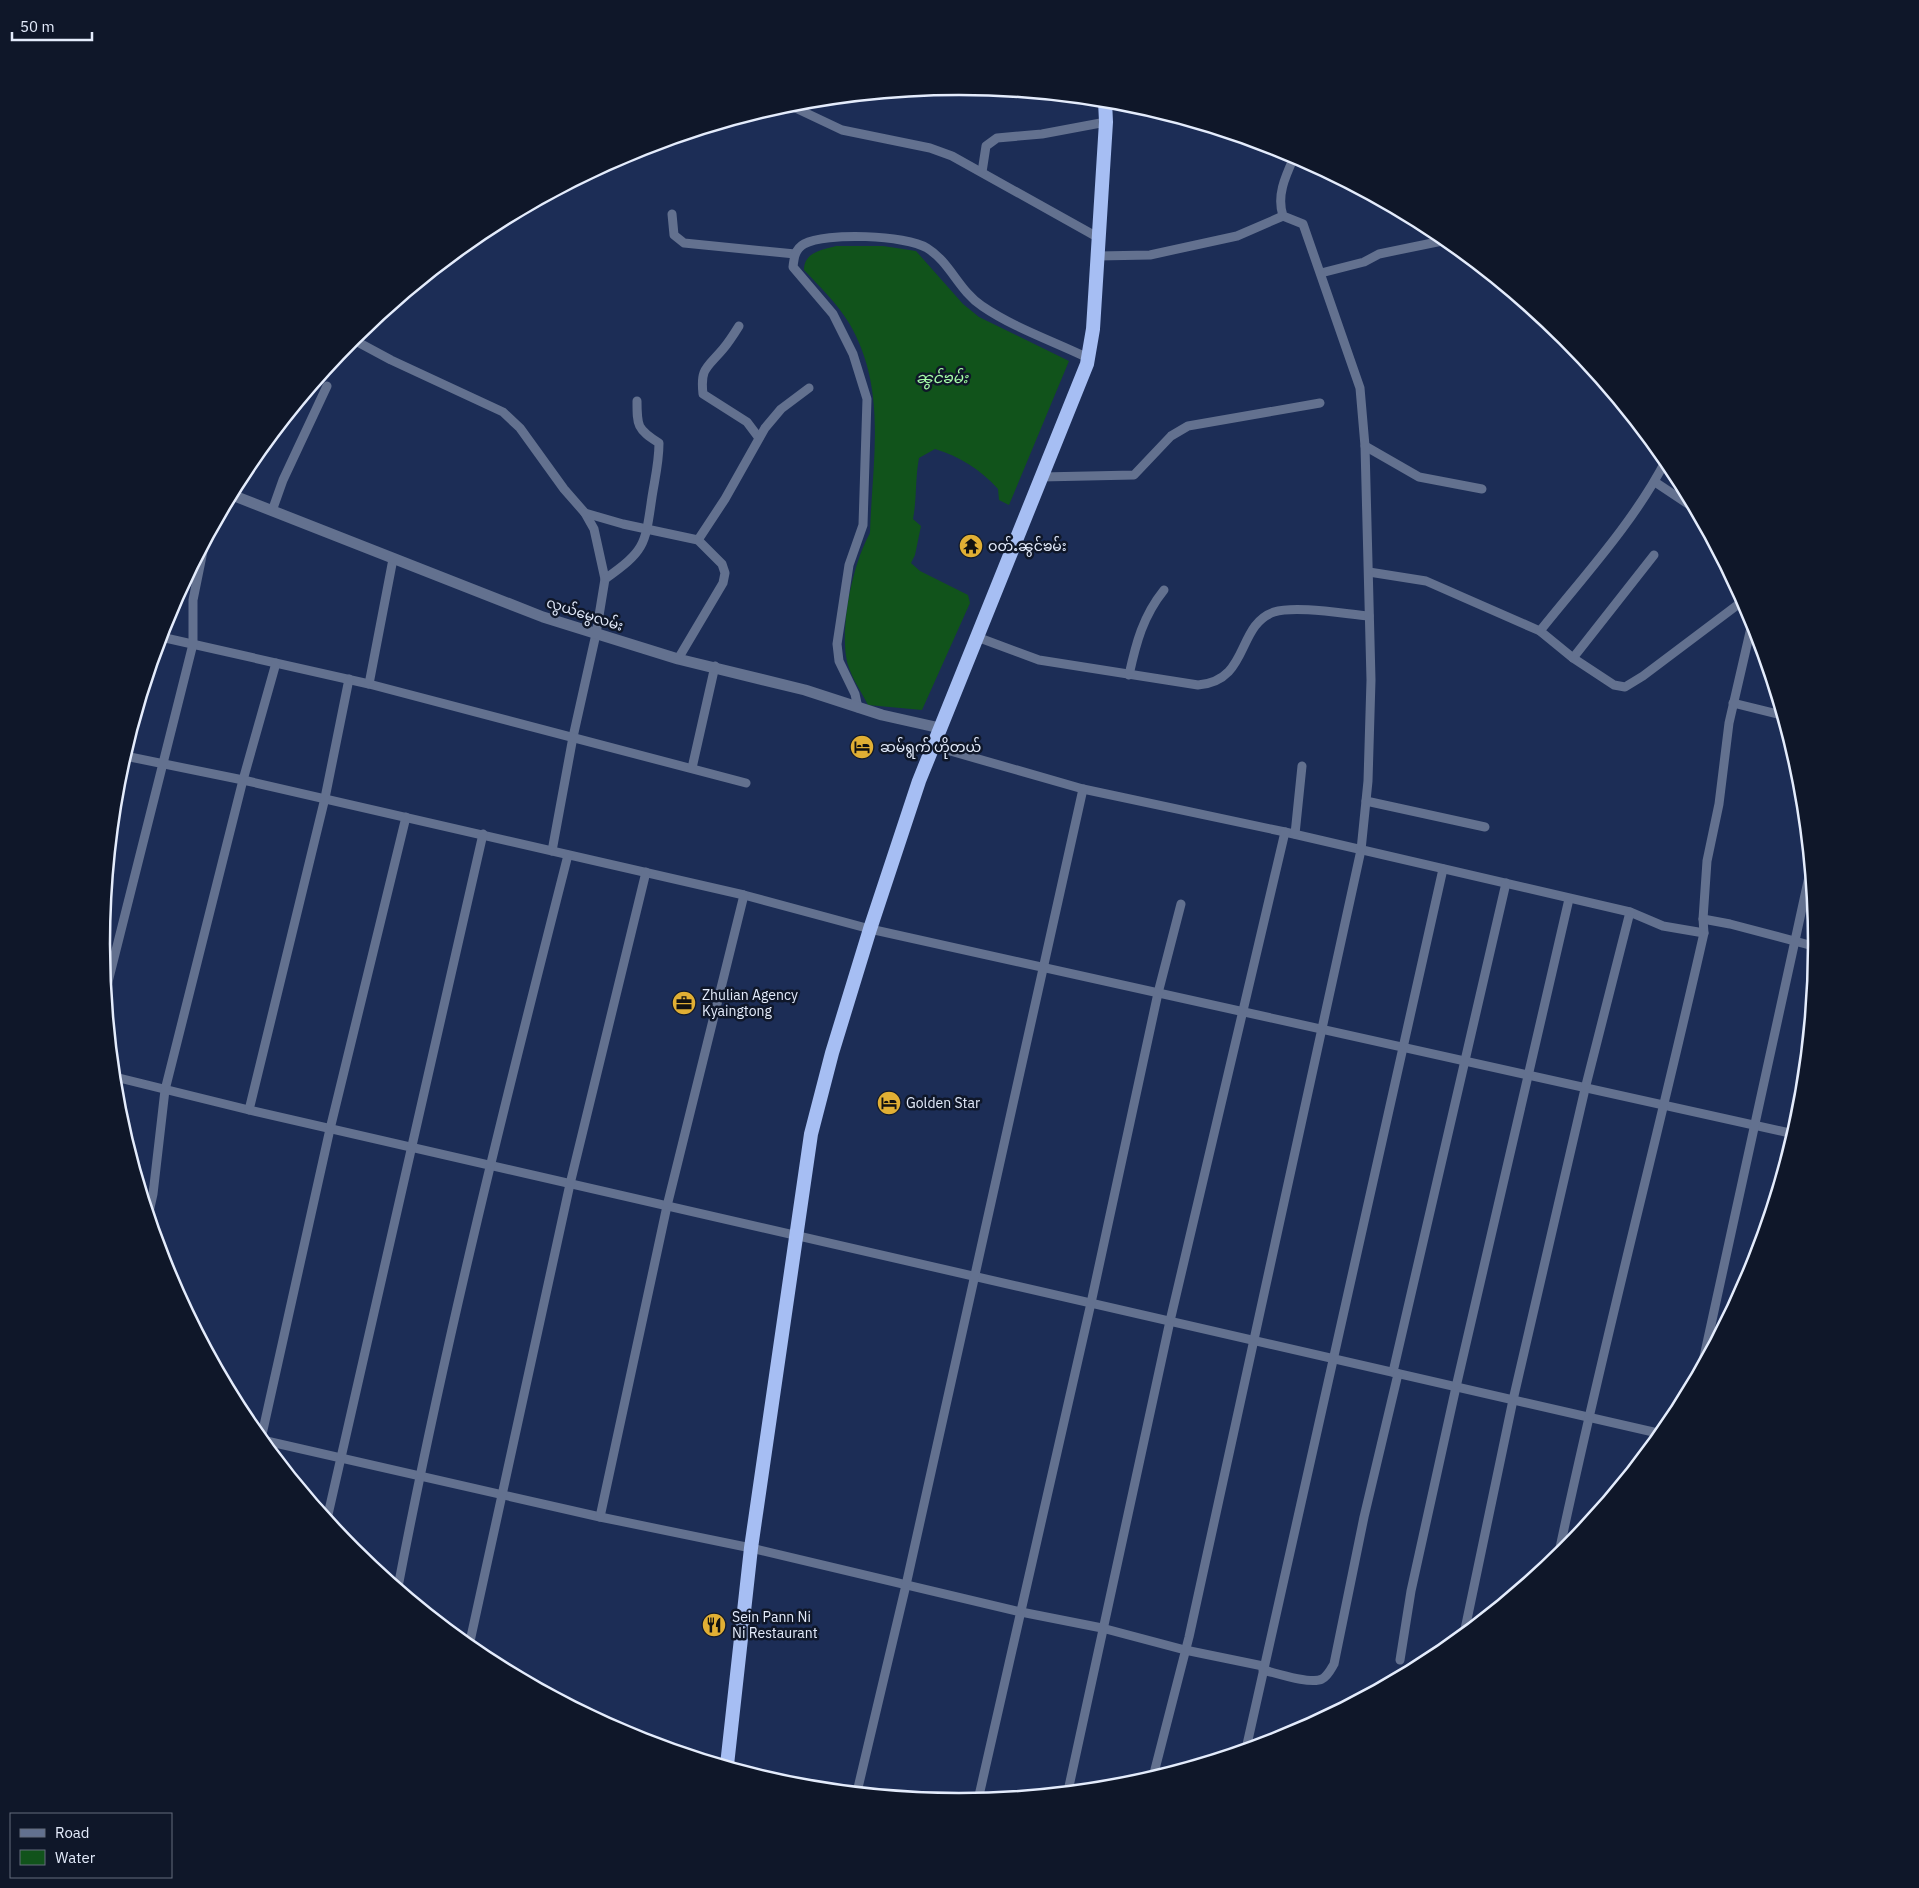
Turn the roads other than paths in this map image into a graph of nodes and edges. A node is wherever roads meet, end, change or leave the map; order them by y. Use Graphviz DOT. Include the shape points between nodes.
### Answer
graph roads {
  1 [pos="1105,108"];
  2 [pos="800,110"];
  3 [pos="1106,122"];
  4 [pos="1291,163"];
  5 [pos="982,172"];
  6 [pos="672,214"];
  7 [pos="1283,216"];
  8 [pos="1099,238"];
  9 [pos="1437,242"];
  10 [pos="795,254"];
  11 [pos="1098,256"];
  12 [pos="1321,273"];
  13 [pos="739,326"];
  14 [pos="360,343"];
  15 [pos="1088,358"];
  16 [pos="327,386"];
  17 [pos="809,388"];
  18 [pos="638,401"];
  19 [pos="1320,403"];
  20 [pos="759,438"];
  21 [pos="1365,446"];
  22 [pos="1662,468"];
  23 [pos="1041,477"];
  24 [pos="1655,482"];
  25 [pos="1482,489"];
  26 [pos="238,497"];
  27 [pos="1683,501"];
  28 [pos="272,511"];
  29 [pos="585,513"];
  30 [pos="648,529"];
  31 [pos="698,540"];
  32 [pos="1654,555"];
  33 [pos="393,559"];
  34 [pos="200,564"];
  35 [pos="1369,572"];
  36 [pos="605,578"];
  37 [pos="1164,590"];
  38 [pos="1738,605"];
  39 [pos="1369,616"];
  40 [pos="1540,631"];
  41 [pos="596,634"];
  42 [pos="1749,634"];
  43 [pos="977,637"];
  44 [pos="168,639"];
  45 [pos="193,644"];
  46 [pos="1573,658"];
  47 [pos="678,659"];
  48 [pos="276,663"];
  49 [pos="715,666"];
  50 [pos="1128,675"];
  51 [pos="349,679"];
  52 [pos="369,684"];
  53 [pos="1733,703"];
  54 [pos="858,708"];
  55 [pos="1777,714"];
  56 [pos="940,728"];
  57 [pos="573,737"];
  58 [pos="932,746"];
  59 [pos="132,757"];
  60 [pos="162,764"];
  61 [pos="1302,766"];
  62 [pos="692,768"];
  63 [pos="243,780"];
  64 [pos="746,783"];
  65 [pos="1083,789"];
  66 [pos="324,798"];
  67 [pos="1366,801"];
  68 [pos="406,817"];
  69 [pos="1485,827"];
  70 [pos="1286,832"];
  71 [pos="482,834"];
  72 [pos="1295,834"];
  73 [pos="1361,850"];
  74 [pos="552,851"];
  75 [pos="568,855"];
  76 [pos="1443,869"];
  77 [pos="646,872"];
  78 [pos="1506,883"];
  79 [pos="1807,886"];
  80 [pos="744,895"];
  81 [pos="1569,899"];
  82 [pos="1181,904"];
  83 [pos="1630,912"];
  84 [pos="1703,920"];
  85 [pos="870,929"];
  86 [pos="1704,933"];
  87 [pos="1794,943"];
  88 [pos="1809,946"];
  89 [pos="1042,967"];
  90 [pos="111,970"];
  91 [pos="1158,993"];
  92 [pos="1242,1012"];
  93 [pos="1322,1030"];
  94 [pos="1402,1048"];
  95 [pos="1466,1062"];
  96 [pos="1528,1076"];
  97 [pos="122,1079"];
  98 [pos="1585,1089"];
  99 [pos="166,1090"];
  100 [pos="1665,1106"];
  101 [pos="249,1110"];
  102 [pos="1754,1126"];
  103 [pos="330,1129"];
  104 [pos="1787,1133"];
  105 [pos="410,1148"];
  106 [pos="489,1166"];
  107 [pos="570,1184"];
  108 [pos="151,1202"];
  109 [pos="667,1206"];
  110 [pos="797,1236"];
  111 [pos="973,1276"];
  112 [pos="1091,1303"];
  113 [pos="1170,1321"];
  114 [pos="1253,1340"];
  115 [pos="1706,1349"];
  116 [pos="1332,1358"];
  117 [pos="1395,1373"];
  118 [pos="1456,1387"];
  119 [pos="1513,1400"];
  120 [pos="1588,1415"];
  121 [pos="264,1430"];
  122 [pos="1654,1432"];
  123 [pos="272,1441"];
  124 [pos="341,1456"];
  125 [pos="419,1476"];
  126 [pos="502,1495"];
  127 [pos="329,1512"];
  128 [pos="600,1517"];
  129 [pos="1561,1543"];
  130 [pos="751,1548"];
  131 [pos="399,1581"];
  132 [pos="906,1585"];
  133 [pos="1021,1612"];
  134 [pos="1466,1625"];
  135 [pos="1102,1628"];
  136 [pos="472,1638"];
  137 [pos="1185,1650"];
  138 [pos="1400,1660"];
  139 [pos="1263,1668"];
  140 [pos="1247,1742"];
  141 [pos="728,1760"];
  142 [pos="1154,1770"];
  143 [pos="1069,1786"];
  144 [pos="858,1787"];
  145 [pos="980,1792"];
  1 -- 3 [label="highway"];
  2 -- 5 [label="street" via="842,130 930,148"];
  3 -- 5 [label="street" via="1042,134 997,138 986,146"];
  3 -- 8 [label="highway"];
  4 -- 7 [label="street" via="1283,181 1280,207"];
  5 -- 8 [label="street"];
  6 -- 10 [label="street" via="674,235 684,243"];
  7 -- 11 [label="street" via="1237,236 1150,255"];
  7 -- 12 [label="street" via="1303,224"];
  8 -- 11 [label="highway"];
  9 -- 12 [label="street" via="1378,254 1364,262"];
  10 -- 15 [label="street" via="804,244 820,239 856,236 910,240 928,248 981,306"];
  10 -- 54 [label="street" via="793,267 833,314 853,354 867,399 864,525 846,580 837,644 839,661"];
  11 -- 15 [label="highway"];
  12 -- 21 [label="street" via="1360,388"];
  13 -- 20 [label="street" via="704,368 702,394 747,422"];
  14 -- 29 [label="street" via="503,412 520,428"];
  15 -- 23 [label="highway"];
  16 -- 28 [label="street"];
  17 -- 20 [label="street" via="782,409"];
  18 -- 30 [label="street" via="637,420 641,432 659,443 659,464"];
  19 -- 23 [label="street" via="1188,426 1172,436 1134,475"];
  20 -- 31 [label="street"];
  21 -- 25 [label="street" via="1419,477"];
  21 -- 35 [label="street"];
  22 -- 24 [label="street"];
  23 -- 43 [label="highway"];
  24 -- 27 [label="street"];
  24 -- 40 [label="street"];
  26 -- 28 [label="street, လွယ်မွေလမ်း"];
  28 -- 33 [label="street, လွယ်မွေလမ်း"];
  29 -- 30 [label="street"];
  29 -- 36 [label="street" via="594,529"];
  30 -- 31 [label="street"];
  30 -- 36 [label="street" via="643,543 630,561"];
  31 -- 47 [label="street" via="722,564 724,578"];
  32 -- 46 [label="street"];
  33 -- 41 [label="street, လွယ်မွေလမ်း"];
  33 -- 52 [label="street"];
  34 -- 45 [label="street" via="193,600"];
  35 -- 39 [label="street"];
  35 -- 40 [label="street" via="1426,580"];
  36 -- 41 [label="street"];
  37 -- 50 [label="street" via="1138,635"];
  38 -- 46 [label="street" via="1625,687 1614,685"];
  39 -- 50 [label="street" via="1289,610 1272,613 1249,638 1233,668 1212,684 1198,686"];
  39 -- 67 [label="street" via="1371,680"];
  40 -- 46 [label="street"];
  41 -- 47 [label="street, လွယ်မွေလမ်း"];
  41 -- 57 [label="street"];
  42 -- 53 [label="street"];
  43 -- 50 [label="street" via="1039,660"];
  43 -- 56 [label="highway"];
  44 -- 45 [label="street"];
  45 -- 48 [label="street"];
  45 -- 60 [label="street"];
  47 -- 49 [label="street, လွယ်မွေလမ်း"];
  48 -- 51 [label="street"];
  48 -- 63 [label="street"];
  49 -- 54 [label="street, လွယ်မွေလမ်း"];
  49 -- 62 [label="street"];
  51 -- 52 [label="street"];
  51 -- 66 [label="street"];
  52 -- 57 [label="street"];
  53 -- 55 [label="street"];
  53 -- 84 [label="street" via="1719,804 1707,861"];
  54 -- 56 [label="street, လွယ်မွေလမ်း"];
  56 -- 58 [label="highway"];
  57 -- 62 [label="street"];
  57 -- 74 [label="street"];
  58 -- 65 [label="street"];
  58 -- 85 [label="highway"];
  59 -- 60 [label="street"];
  60 -- 63 [label="street"];
  60 -- 90 [label="street"];
  61 -- 72 [label="street"];
  62 -- 64 [label="street"];
  63 -- 66 [label="street"];
  63 -- 99 [label="street"];
  65 -- 70 [label="street"];
  65 -- 89 [label="street"];
  66 -- 68 [label="street"];
  66 -- 101 [label="street"];
  67 -- 69 [label="street"];
  67 -- 73 [label="street"];
  68 -- 71 [label="street"];
  68 -- 103 [label="street"];
  70 -- 72 [label="street"];
  70 -- 92 [label="street"];
  71 -- 74 [label="street"];
  71 -- 105 [label="street"];
  72 -- 73 [label="street"];
  73 -- 76 [label="street"];
  73 -- 93 [label="street"];
  74 -- 75 [label="street"];
  75 -- 77 [label="street"];
  75 -- 106 [label="street"];
  76 -- 78 [label="street"];
  76 -- 94 [label="street"];
  77 -- 80 [label="street"];
  77 -- 107 [label="street"];
  78 -- 81 [label="street"];
  78 -- 95 [label="street"];
  79 -- 87 [label="street"];
  80 -- 85 [label="street"];
  80 -- 109 [label="street"];
  81 -- 83 [label="street"];
  81 -- 96 [label="street"];
  82 -- 91 [label="street"];
  83 -- 86 [label="street" via="1663,926"];
  83 -- 98 [label="street"];
  84 -- 86 [label="street"];
  84 -- 87 [label="street" via="1730,924"];
  85 -- 89 [label="street"];
  85 -- 110 [label="highway" via="811,1134"];
  86 -- 100 [label="street"];
  87 -- 88 [label="street"];
  87 -- 102 [label="street"];
  89 -- 91 [label="street"];
  89 -- 111 [label="street"];
  91 -- 92 [label="street"];
  91 -- 112 [label="street"];
  92 -- 93 [label="street"];
  92 -- 113 [label="street"];
  93 -- 94 [label="street"];
  93 -- 114 [label="street"];
  94 -- 95 [label="street"];
  94 -- 116 [label="street"];
  95 -- 96 [label="street"];
  95 -- 117 [label="street"];
  96 -- 98 [label="street"];
  96 -- 118 [label="street"];
  97 -- 99 [label="street"];
  98 -- 100 [label="street"];
  98 -- 119 [label="street"];
  99 -- 101 [label="street"];
  99 -- 108 [label="street"];
  100 -- 102 [label="street"];
  100 -- 120 [label="street"];
  101 -- 103 [label="street"];
  102 -- 104 [label="street"];
  102 -- 115 [label="street"];
  103 -- 105 [label="street"];
  103 -- 121 [label="street"];
  105 -- 106 [label="street"];
  105 -- 124 [label="street"];
  106 -- 107 [label="street"];
  106 -- 125 [label="street"];
  107 -- 109 [label="street"];
  107 -- 126 [label="street"];
  109 -- 110 [label="street"];
  109 -- 128 [label="street"];
  110 -- 111 [label="street"];
  110 -- 130 [label="highway"];
  111 -- 112 [label="street"];
  111 -- 132 [label="street"];
  112 -- 113 [label="street"];
  112 -- 133 [label="street"];
  113 -- 114 [label="street"];
  113 -- 135 [label="street"];
  114 -- 116 [label="street"];
  114 -- 137 [label="street"];
  116 -- 117 [label="street"];
  116 -- 139 [label="street"];
  117 -- 118 [label="street"];
  117 -- 139 [label="street" via="1334,1664 1322,1680 1313,1681"];
  118 -- 119 [label="street"];
  118 -- 138 [label="street" via="1411,1591"];
  119 -- 120 [label="street"];
  119 -- 134 [label="street"];
  120 -- 122 [label="street"];
  120 -- 129 [label="street"];
  123 -- 124 [label="street"];
  124 -- 125 [label="street"];
  124 -- 127 [label="street"];
  125 -- 126 [label="street"];
  125 -- 131 [label="street"];
  126 -- 128 [label="street"];
  126 -- 136 [label="street"];
  128 -- 130 [label="street"];
  130 -- 132 [label="street"];
  130 -- 141 [label="highway"];
  132 -- 133 [label="street"];
  132 -- 144 [label="street"];
  133 -- 135 [label="street"];
  133 -- 145 [label="street"];
  135 -- 137 [label="street"];
  135 -- 143 [label="street"];
  137 -- 139 [label="street"];
  137 -- 142 [label="street"];
  139 -- 140 [label="street"];
}
